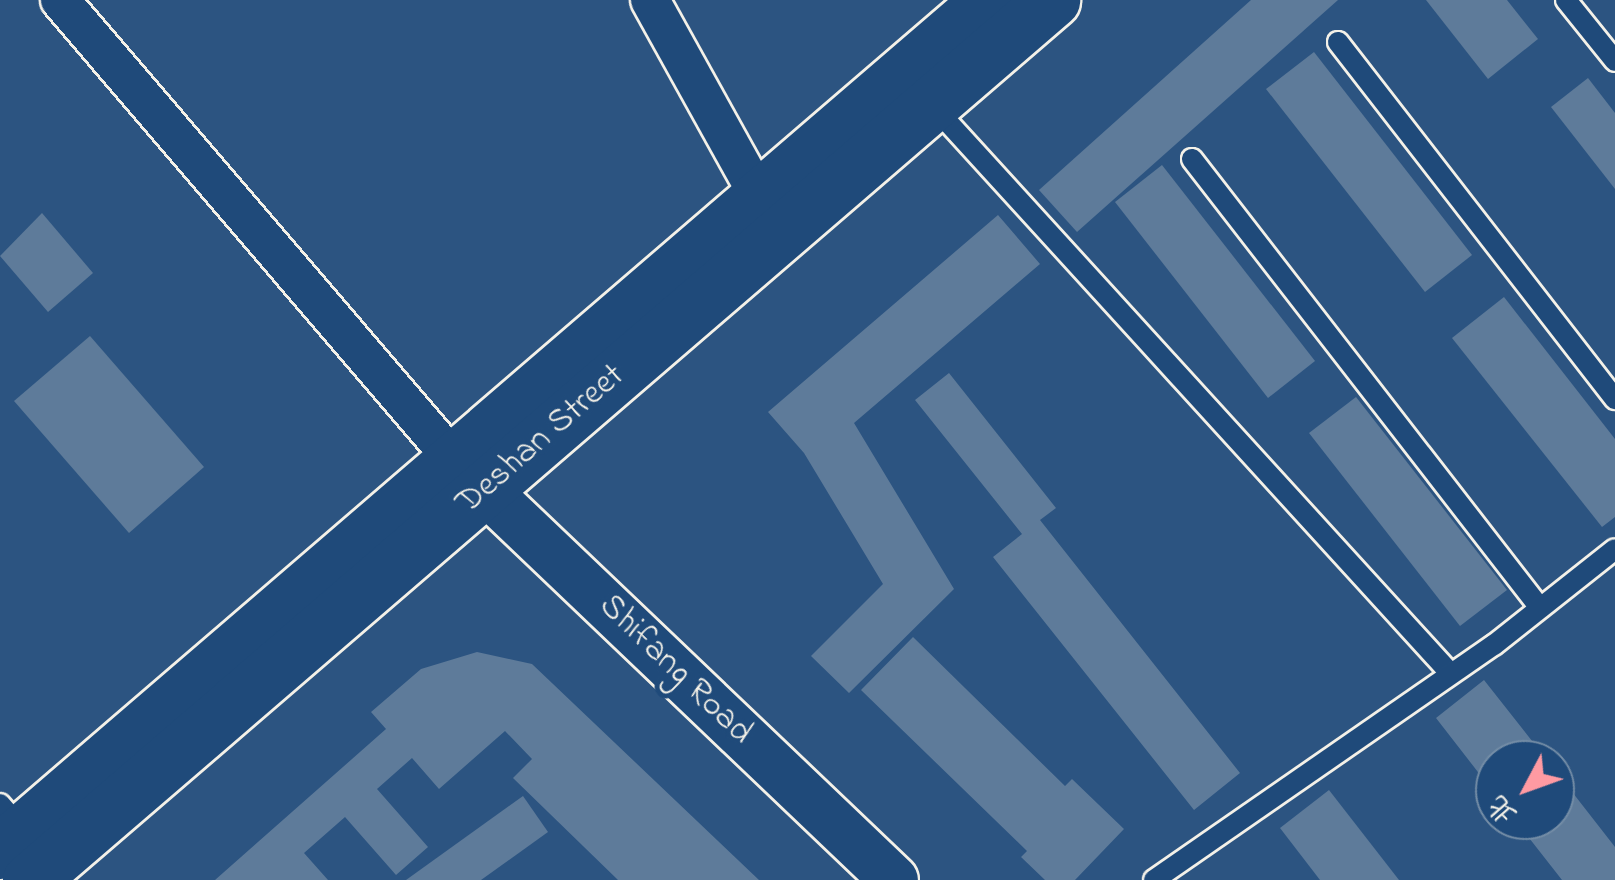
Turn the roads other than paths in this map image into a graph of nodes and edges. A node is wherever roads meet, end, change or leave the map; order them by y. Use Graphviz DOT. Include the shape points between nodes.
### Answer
graph roads {
  1 [pos="60,0"];
  2 [pos="650,0"];
  3 [pos="989,0"];
  4 [pos="1052,0"];
  5 [pos="1566,0"];
  6 [pos="1338,42"];
  7 [pos="1615,60"];
  8 [pos="931,104"];
  9 [pos="1192,160"];
  10 [pos="759,197"];
  11 [pos="1615,398"];
  12 [pos="470,474"];
  13 [pos="1615,549"];
  14 [pos="1540,608"];
  15 [pos="1451,674"];
  16 [pos="13,841"];
  17 [pos="894,880"];
  18 [pos="1154,880"];
  1 -- 12 [label="street"];
  2 -- 10 [label="street"];
  3 -- 10 [label="main road, Deshan Street"];
  4 -- 8 [label="main road, Deshan Street"];
  5 -- 7 [label="lane"];
  6 -- 11 [label="lane"];
  8 -- 12 [label="main road, Deshan Street"];
  8 -- 15 [label="lane"];
  9 -- 14 [label="lane"];
  10 -- 12 [label="main road, Deshan Street"];
  12 -- 16 [label="main road, Deshan Street"];
  12 -- 17 [label="street, Shifang Road"];
  13 -- 14 [label="lane"];
  14 -- 15 [label="lane"];
  15 -- 18 [label="lane"];
}
